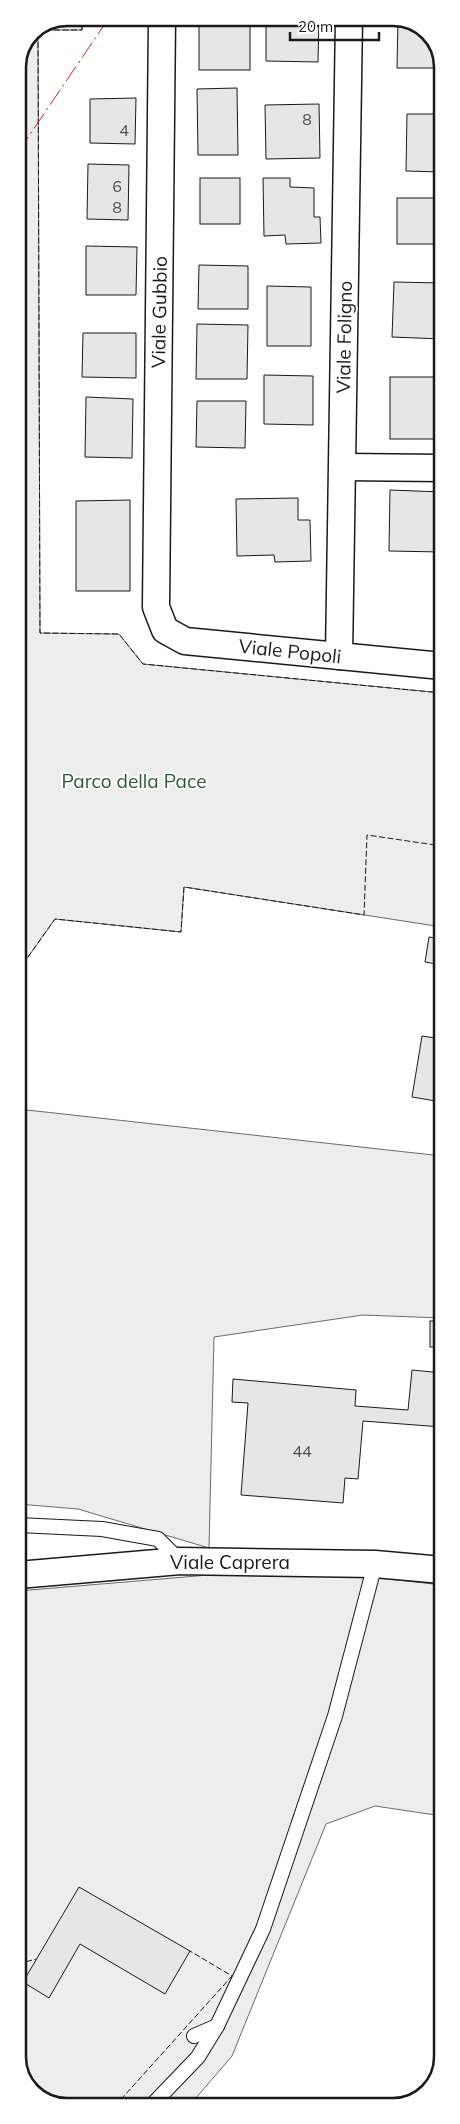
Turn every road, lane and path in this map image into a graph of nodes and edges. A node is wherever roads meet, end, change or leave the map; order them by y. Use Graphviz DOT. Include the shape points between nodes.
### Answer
graph roads {
  1 [pos="162,26"];
  2 [pos="349,26"];
  3 [pos="342,466"];
  4 [pos="433,468"];
  5 [pos="156,607"];
  6 [pos="339,656"];
  7 [pos="433,665"];
  8 [pos="27,1526"];
  9 [pos="180,1561"];
  10 [pos="375,1564"];
  11 [pos="434,1569"];
  12 [pos="27,1575"];
  13 [pos="217,2026"];
  14 [pos="194,2036"];
  15 [pos="159,2098"];
  1 -- 5 [label="street, Viale Gubbio"];
  2 -- 3 [label="street, Viale Foligno"];
  3 -- 4 [label="street"];
  3 -- 6 [label="street, Viale Foligno"];
  5 -- 6 [label="street, Viale Popoli" via="165,630 185,641"];
  6 -- 7 [label="street, Viale Popoli"];
  8 -- 9 [label="lane" via="102,1530 158,1539"];
  9 -- 10 [label="street, Viale Caprera"];
  9 -- 12 [label="street, Viale Caprera"];
  10 -- 11 [label="street, Viale Caprera"];
  10 -- 13 [label="lane" via="334,1716 262,1929"];
  13 -- 14 [label="lane"];
  13 -- 15 [label="lane" via="198,2057"];
}
